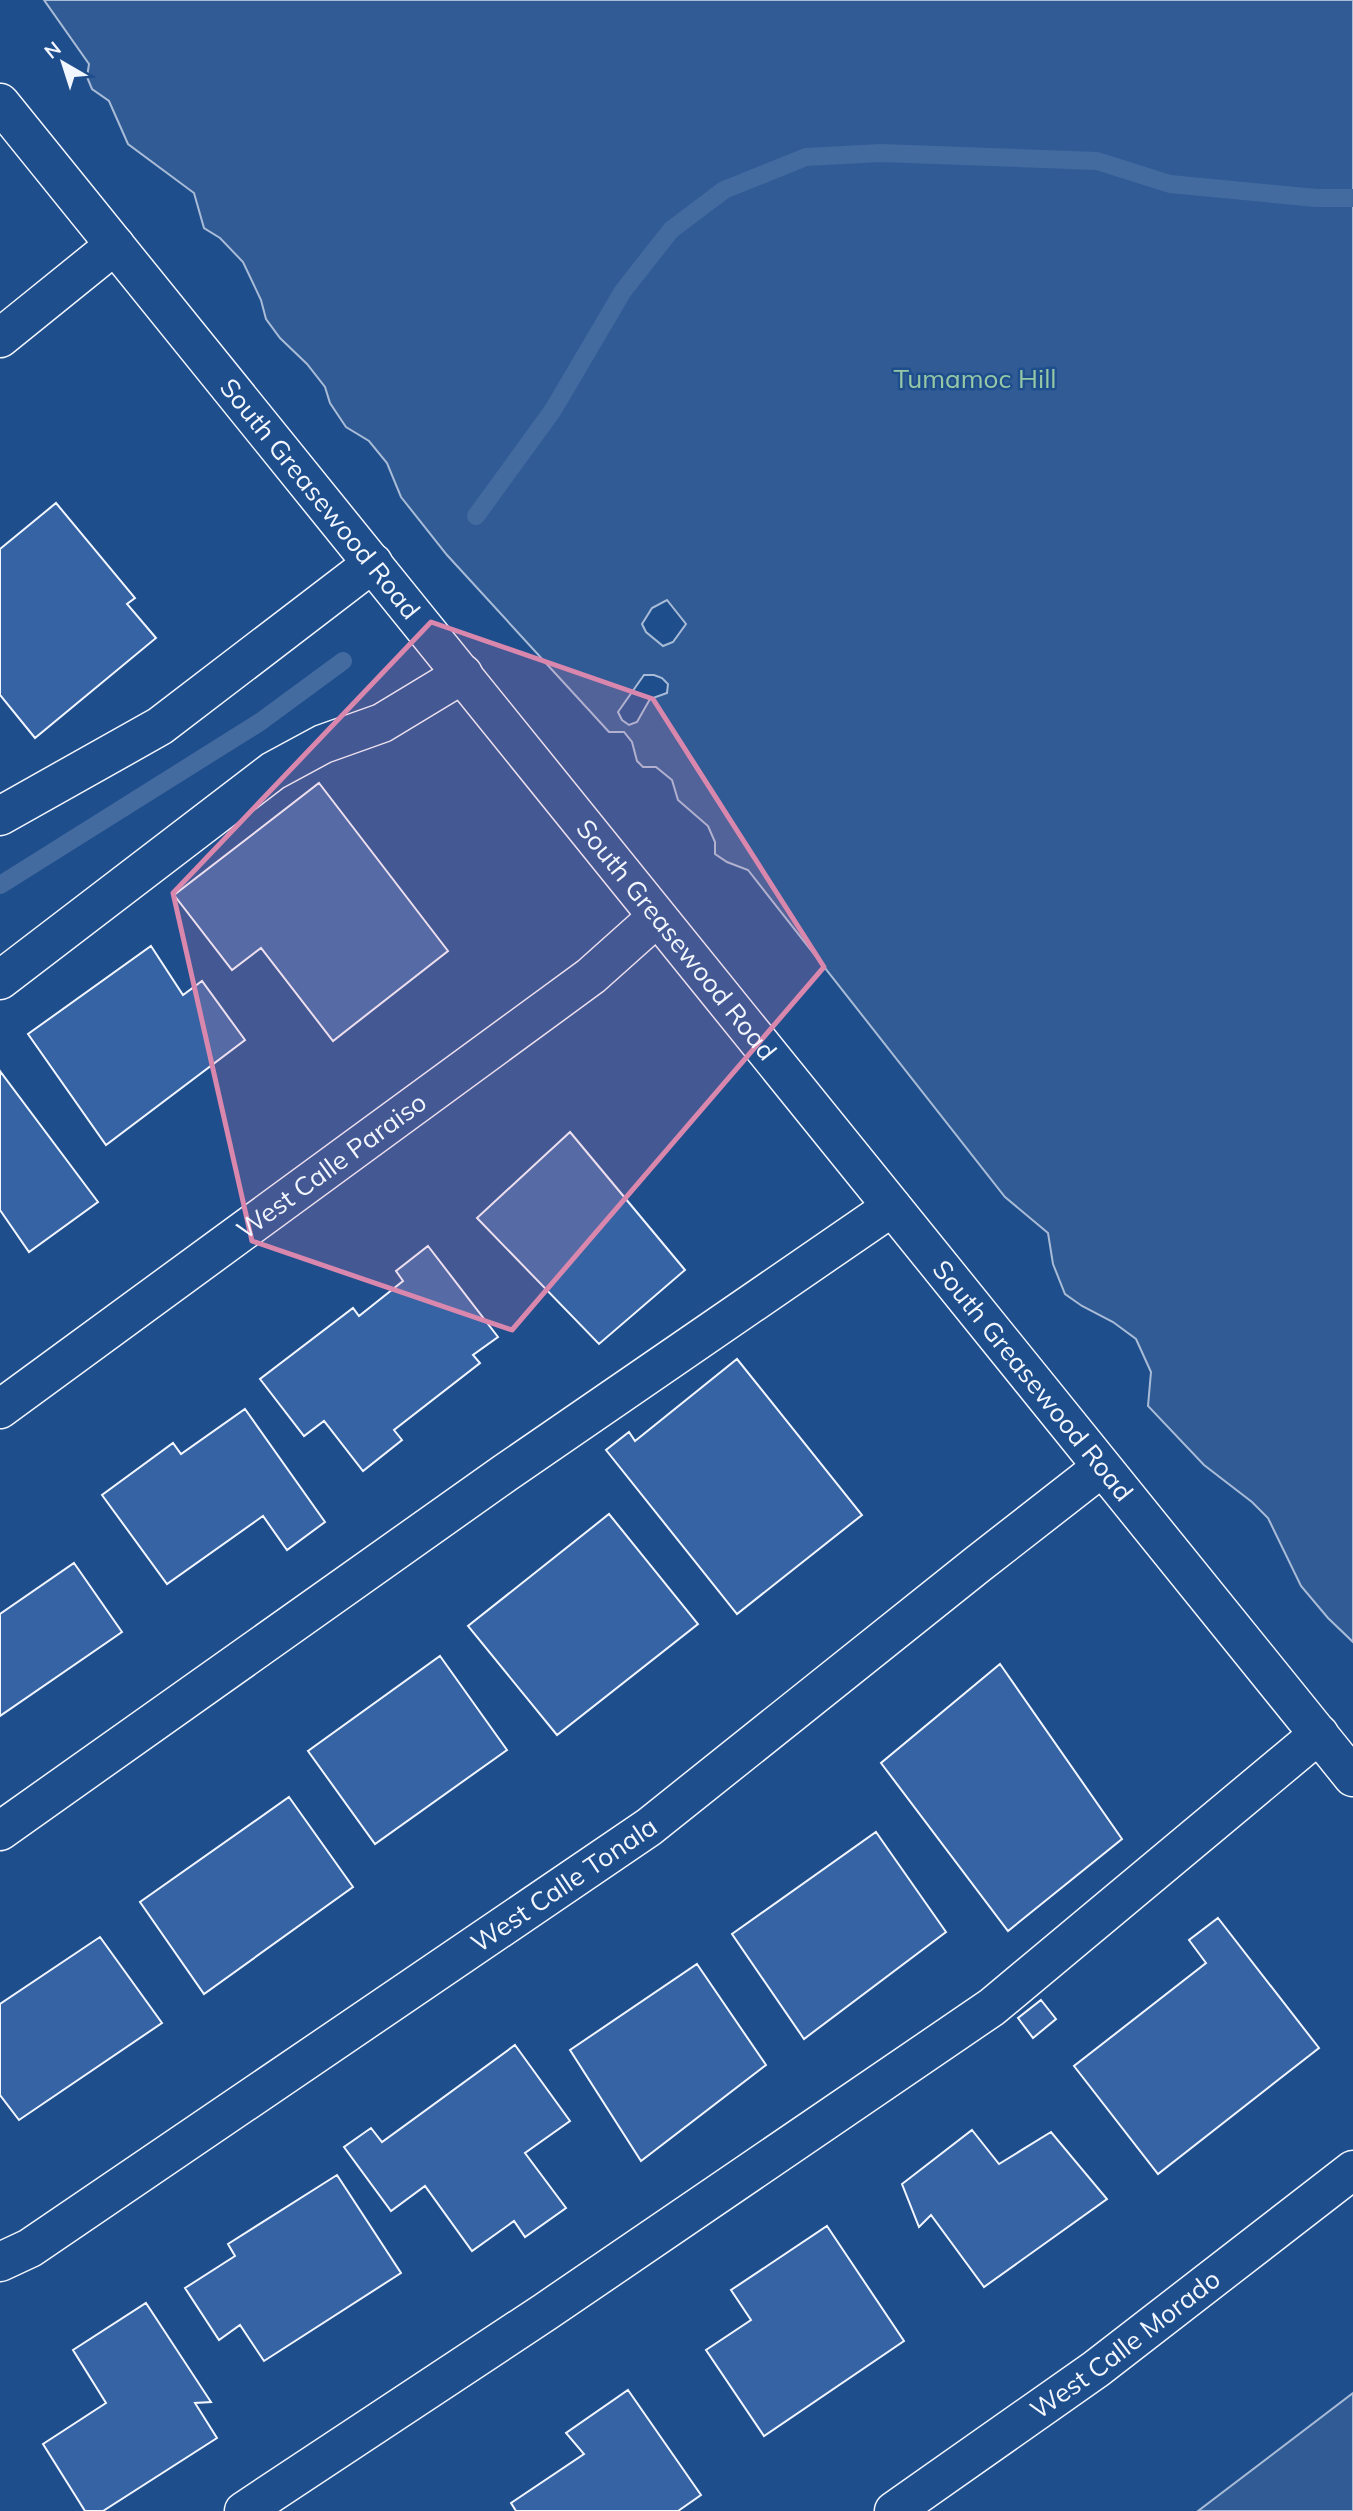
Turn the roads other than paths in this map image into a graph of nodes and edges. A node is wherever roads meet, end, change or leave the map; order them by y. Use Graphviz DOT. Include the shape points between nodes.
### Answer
graph roads {
  1 [pos="0,103"];
  2 [pos="115,245"];
  3 [pos="0,338"];
  4 [pos="373,563"];
  5 [pos="463,674"];
  6 [pos="0,816"];
  7 [pos="657,917"];
  8 [pos="0,980"];
  9 [pos="892,1207"];
  10 [pos="0,1409"];
  11 [pos="1101,1468"];
  12 [pos="1319,1734"];
  13 [pos="1353,1777"];
  14 [pos="0,1831"];
  15 [pos="1353,2170"];
  16 [pos="0,2262"];
  17 [pos="244,2511"];
  18 [pos="894,2511"];
  1 -- 2 [label="street, South Greasewood Road"];
  2 -- 3 [label="street"];
  2 -- 4 [label="street, South Greasewood Road"];
  4 -- 5 [label="street, South Greasewood Road"];
  4 -- 6 [label="street" via="160,726"];
  5 -- 7 [label="street, South Greasewood Road"];
  5 -- 8 [label="street" via="382,723 323,744 273,771"];
  7 -- 9 [label="street, South Greasewood Road"];
  7 -- 10 [label="street, West Calle Paraiso" via="591,976"];
  9 -- 11 [label="street, South Greasewood Road"];
  9 -- 14 [label="street" via="505,1473"];
  11 -- 12 [label="street, South Greasewood Road"];
  11 -- 16 [label="street, West Calle Tonala" via="649,1827 30,2248"];
  12 -- 13 [label="street, South Greasewood Road"];
  12 -- 17 [label="street" via="992,2007"];
  15 -- 18 [label="street, West Calle Morado" via="1096,2369"];
}
